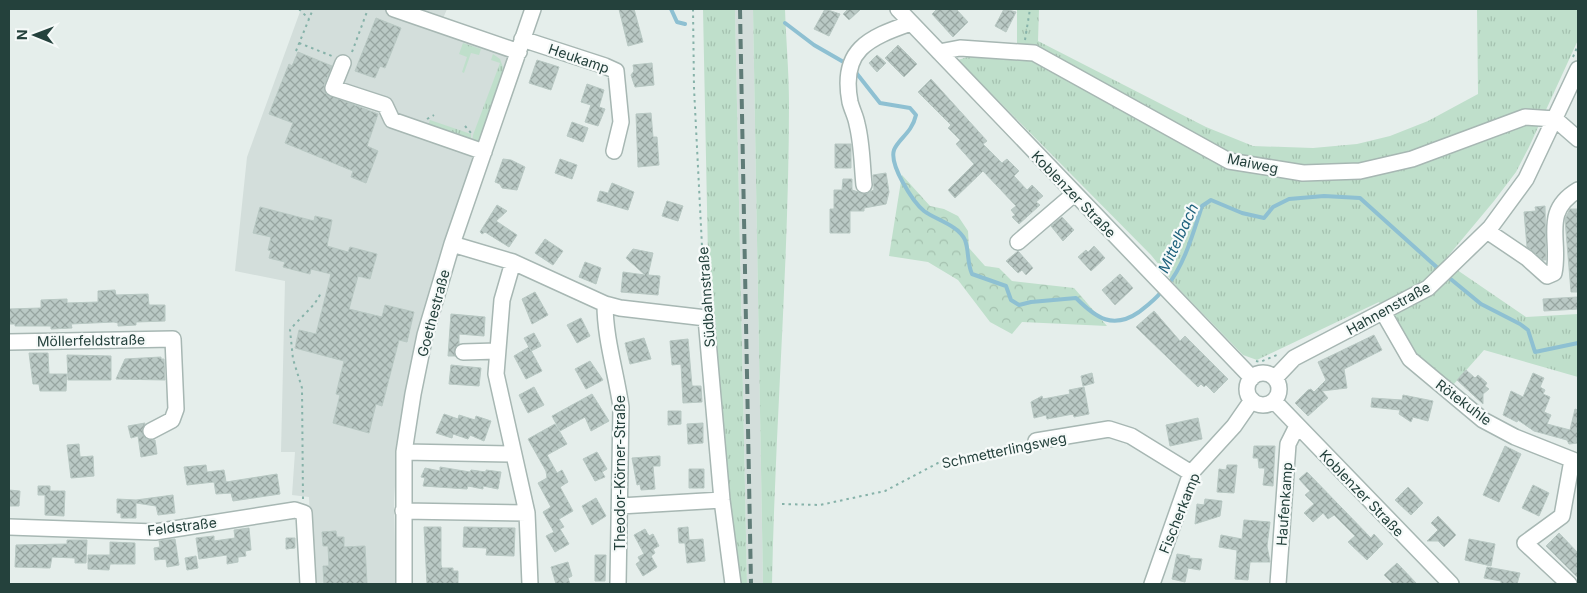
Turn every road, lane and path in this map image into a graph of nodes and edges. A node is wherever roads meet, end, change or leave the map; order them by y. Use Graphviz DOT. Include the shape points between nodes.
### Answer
graph roads {
  1 [pos="299,9"];
  2 [pos="312,9"];
  3 [pos="368,9"];
  4 [pos="394,9"];
  5 [pos="533,9"];
  6 [pos="694,9"];
  7 [pos="898,9"];
  8 [pos="1030,9"];
  9 [pos="309,19"];
  10 [pos="911,23"];
  11 [pos="299,43"];
  12 [pos="521,45"];
  13 [pos="296,51"];
  14 [pos="939,52"];
  15 [pos="1024,52"];
  16 [pos="343,63"];
  17 [pos="1578,69"];
  18 [pos="1555,118"];
  19 [pos="1578,139"];
  20 [pos="614,151"];
  21 [pos="484,152"];
  22 [pos="864,185"];
  23 [pos="1578,190"];
  24 [pos="1074,194"];
  25 [pos="1487,231"];
  26 [pos="1018,242"];
  27 [pos="452,244"];
  28 [pos="513,262"];
  29 [pos="321,292"];
  30 [pos="605,304"];
  31 [pos="1383,312"];
  32 [pos="706,318"];
  33 [pos="9,342"];
  34 [pos="497,351"];
  35 [pos="463,352"];
  36 [pos="1276,355"];
  37 [pos="1241,365"];
  38 [pos="1252,378"];
  39 [pos="1275,378"];
  40 [pos="1252,400"];
  41 [pos="1274,400"];
  42 [pos="1297,426"];
  43 [pos="151,431"];
  44 [pos="1036,441"];
  45 [pos="404,452"];
  46 [pos="513,454"];
  47 [pos="1575,461"];
  48 [pos="1192,473"];
  49 [pos="722,500"];
  50 [pos="782,504"];
  51 [pos="620,506"];
  52 [pos="403,511"];
  53 [pos="299,512"];
  54 [pos="527,513"];
  55 [pos="9,527"];
  56 [pos="308,584"];
  57 [pos="404,584"];
  58 [pos="530,584"];
  59 [pos="618,584"];
  60 [pos="733,584"];
  61 [pos="1152,584"];
  62 [pos="1278,584"];
  63 [pos="1451,584"];
  64 [pos="1569,584"];
  1 -- 9 [label="path"];
  2 -- 9 [label="path"];
  3 -- 16 [label="path" via="355,47"];
  4 -- 12 [label="street"];
  5 -- 12 [label="street, Goethestraße"];
  6 -- 32 [label="path, Südbahnstraße" via="694,88"];
  7 -- 10 [label="street, Koblenzer Straße"];
  8 -- 15 [label="path"];
  9 -- 11 [label="path"];
  10 -- 14 [label="street, Koblenzer Straße"];
  10 -- 22 [label="street" via="871,40 854,56 848,71"];
  11 -- 13 [label="path"];
  11 -- 16 [label="path"];
  12 -- 20 [label="street, Heukamp" via="616,71 621,122"];
  12 -- 21 [label="street, Goethestraße"];
  14 -- 15 [label="street, Maiweg" via="960,48"];
  14 -- 24 [label="street, Koblenzer Straße"];
  15 -- 18 [label="street, Maiweg" via="1034,53 1229,161 1303,173 1360,171 1412,159 1524,117"];
  16 -- 21 [label="street" via="333,88 385,105 392,120"];
  17 -- 18 [label="street, Hahnenstraße"];
  18 -- 19 [label="street"];
  18 -- 25 [label="street, Hahnenstraße" via="1526,180"];
  21 -- 27 [label="street, Goethestraße"];
  23 -- 25 [label="street" via="1555,214 1554,274 1547,276"];
  24 -- 26 [label="street"];
  24 -- 37 [label="street, Koblenzer Straße"];
  25 -- 31 [label="street, Hahnenstraße" via="1428,288"];
  27 -- 28 [label="street"];
  27 -- 45 [label="street, Goethestraße" via="425,335"];
  28 -- 30 [label="street"];
  28 -- 34 [label="street" via="502,300"];
  29 -- 53 [label="path" via="319,299 290,330 291,350 302,388"];
  30 -- 32 [label="street"];
  30 -- 51 [label="street, Theodor-Körner-Straße" via="605,327 621,407"];
  31 -- 39 [label="street, Hahnenstraße" via="1294,358"];
  31 -- 47 [label="street, Rötekuhle" via="1410,359 1483,420 1515,437"];
  32 -- 49 [label="street, Südbahnstraße"];
  33 -- 43 [label="street, Möllerfeldstraße" via="172,339 176,409 172,420"];
  34 -- 35 [label="street"];
  34 -- 46 [label="street" via="496,374"];
  36 -- 37 [label="path" via="1260,362 1247,360"];
  37 -- 38 [label="street, Koblenzer Straße"];
  38 -- 39 [label="street" via="1261,373"];
  38 -- 40 [label="street" via="1248,386"];
  39 -- 41 [label="street" via="1279,392"];
  40 -- 41 [label="street" via="1265,405"];
  40 -- 48 [label="street, Fischerkamp" via="1234,426"];
  41 -- 42 [label="street, Koblenzer Straße"];
  42 -- 62 [label="street, Haufenkamp" via="1288,444"];
  42 -- 63 [label="street, Koblenzer Straße"];
  44 -- 48 [label="street, Schmetterlingsweg" via="1109,429 1131,436"];
  44 -- 50 [label="path, Schmetterlingsweg" via="938,463 885,491 820,504"];
  45 -- 46 [label="street"];
  45 -- 52 [label="street, Goethestraße"];
  46 -- 54 [label="street"];
  47 -- 64 [label="street, Rötekuhle" via="1562,516 1525,542"];
  48 -- 61 [label="street, Fischerkamp"];
  49 -- 51 [label="street"];
  49 -- 60 [label="street, Südbahnstraße"];
  51 -- 59 [label="street, Theodor-Körner-Straße"];
  52 -- 54 [label="street"];
  52 -- 57 [label="street, Goethestraße"];
  53 -- 55 [label="street, Feldstraße" via="155,532"];
  53 -- 56 [label="street"];
  54 -- 58 [label="street"];
}
